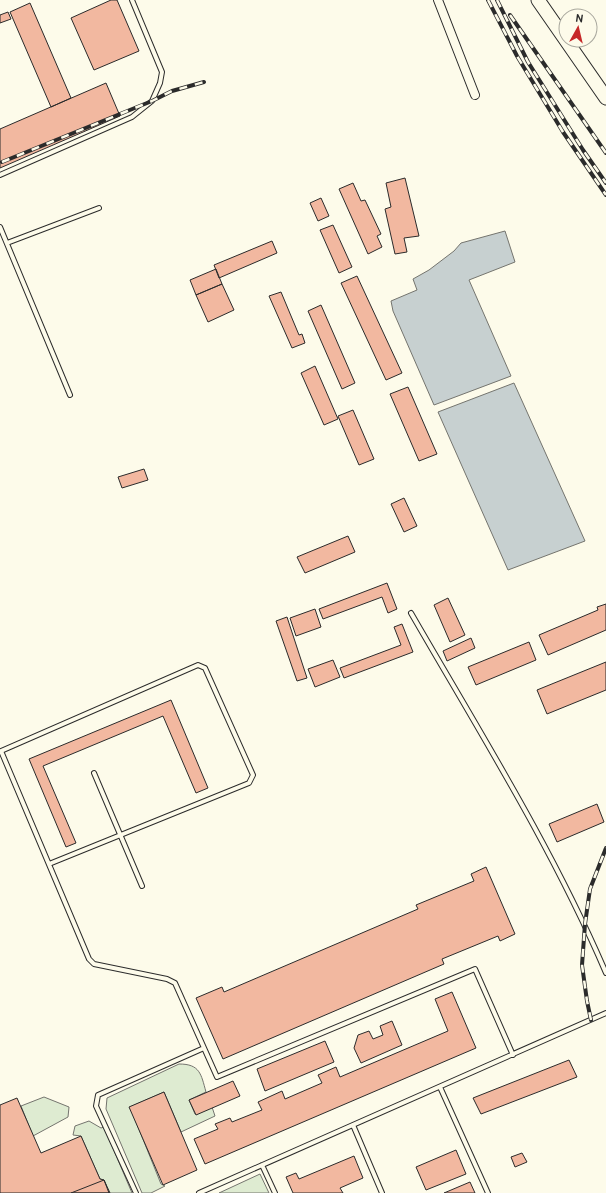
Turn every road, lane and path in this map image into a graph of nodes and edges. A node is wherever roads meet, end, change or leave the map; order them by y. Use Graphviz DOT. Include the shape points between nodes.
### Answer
graph roads {
  1 [pos="132,0"];
  2 [pos="438,0"];
  3 [pos="538,0"];
  4 [pos="475,95"];
  5 [pos="606,98"];
  6 [pos="0,175"];
  7 [pos="99,208"];
  8 [pos="0,226"];
  9 [pos="7,243"];
  10 [pos="70,395"];
  11 [pos="411,613"];
  12 [pos="94,772"];
  13 [pos="120,835"];
  14 [pos="49,864"];
  15 [pos="142,886"];
  16 [pos="606,972"];
  17 [pos="606,1013"];
  18 [pos="204,1048"];
  19 [pos="513,1054"];
  20 [pos="440,1087"];
  21 [pos="353,1125"];
  22 [pos="262,1165"];
  23 [pos="136,1193"];
  24 [pos="199,1193"];
  25 [pos="275,1193"];
  26 [pos="382,1193"];
  27 [pos="488,1193"];
  1 -- 6 [label="lane" via="162,72 152,101 132,117"];
  2 -- 4 [label="street"];
  3 -- 5 [label="main road"];
  7 -- 9 [label="lane"];
  8 -- 9 [label="lane"];
  9 -- 10 [label="lane"];
  11 -- 16 [label="lane" via="545,844"];
  12 -- 13 [label="lane"];
  13 -- 14 [label="lane"];
  13 -- 14 [label="lane" via="250,783 253,774 205,668 198,665 1,751"];
  13 -- 15 [label="lane"];
  14 -- 18 [label="lane" via="89,959 94,964 167,979 175,983"];
  17 -- 19 [label="lane"];
  18 -- 19 [label="lane" via="217,1077 475,969"];
  18 -- 23 [label="lane" via="98,1095 96,1106"];
  19 -- 20 [label="lane"];
  20 -- 21 [label="lane"];
  20 -- 27 [label="lane"];
  21 -- 22 [label="lane"];
  21 -- 26 [label="lane"];
  22 -- 24 [label="lane"];
  22 -- 25 [label="lane"];
}
